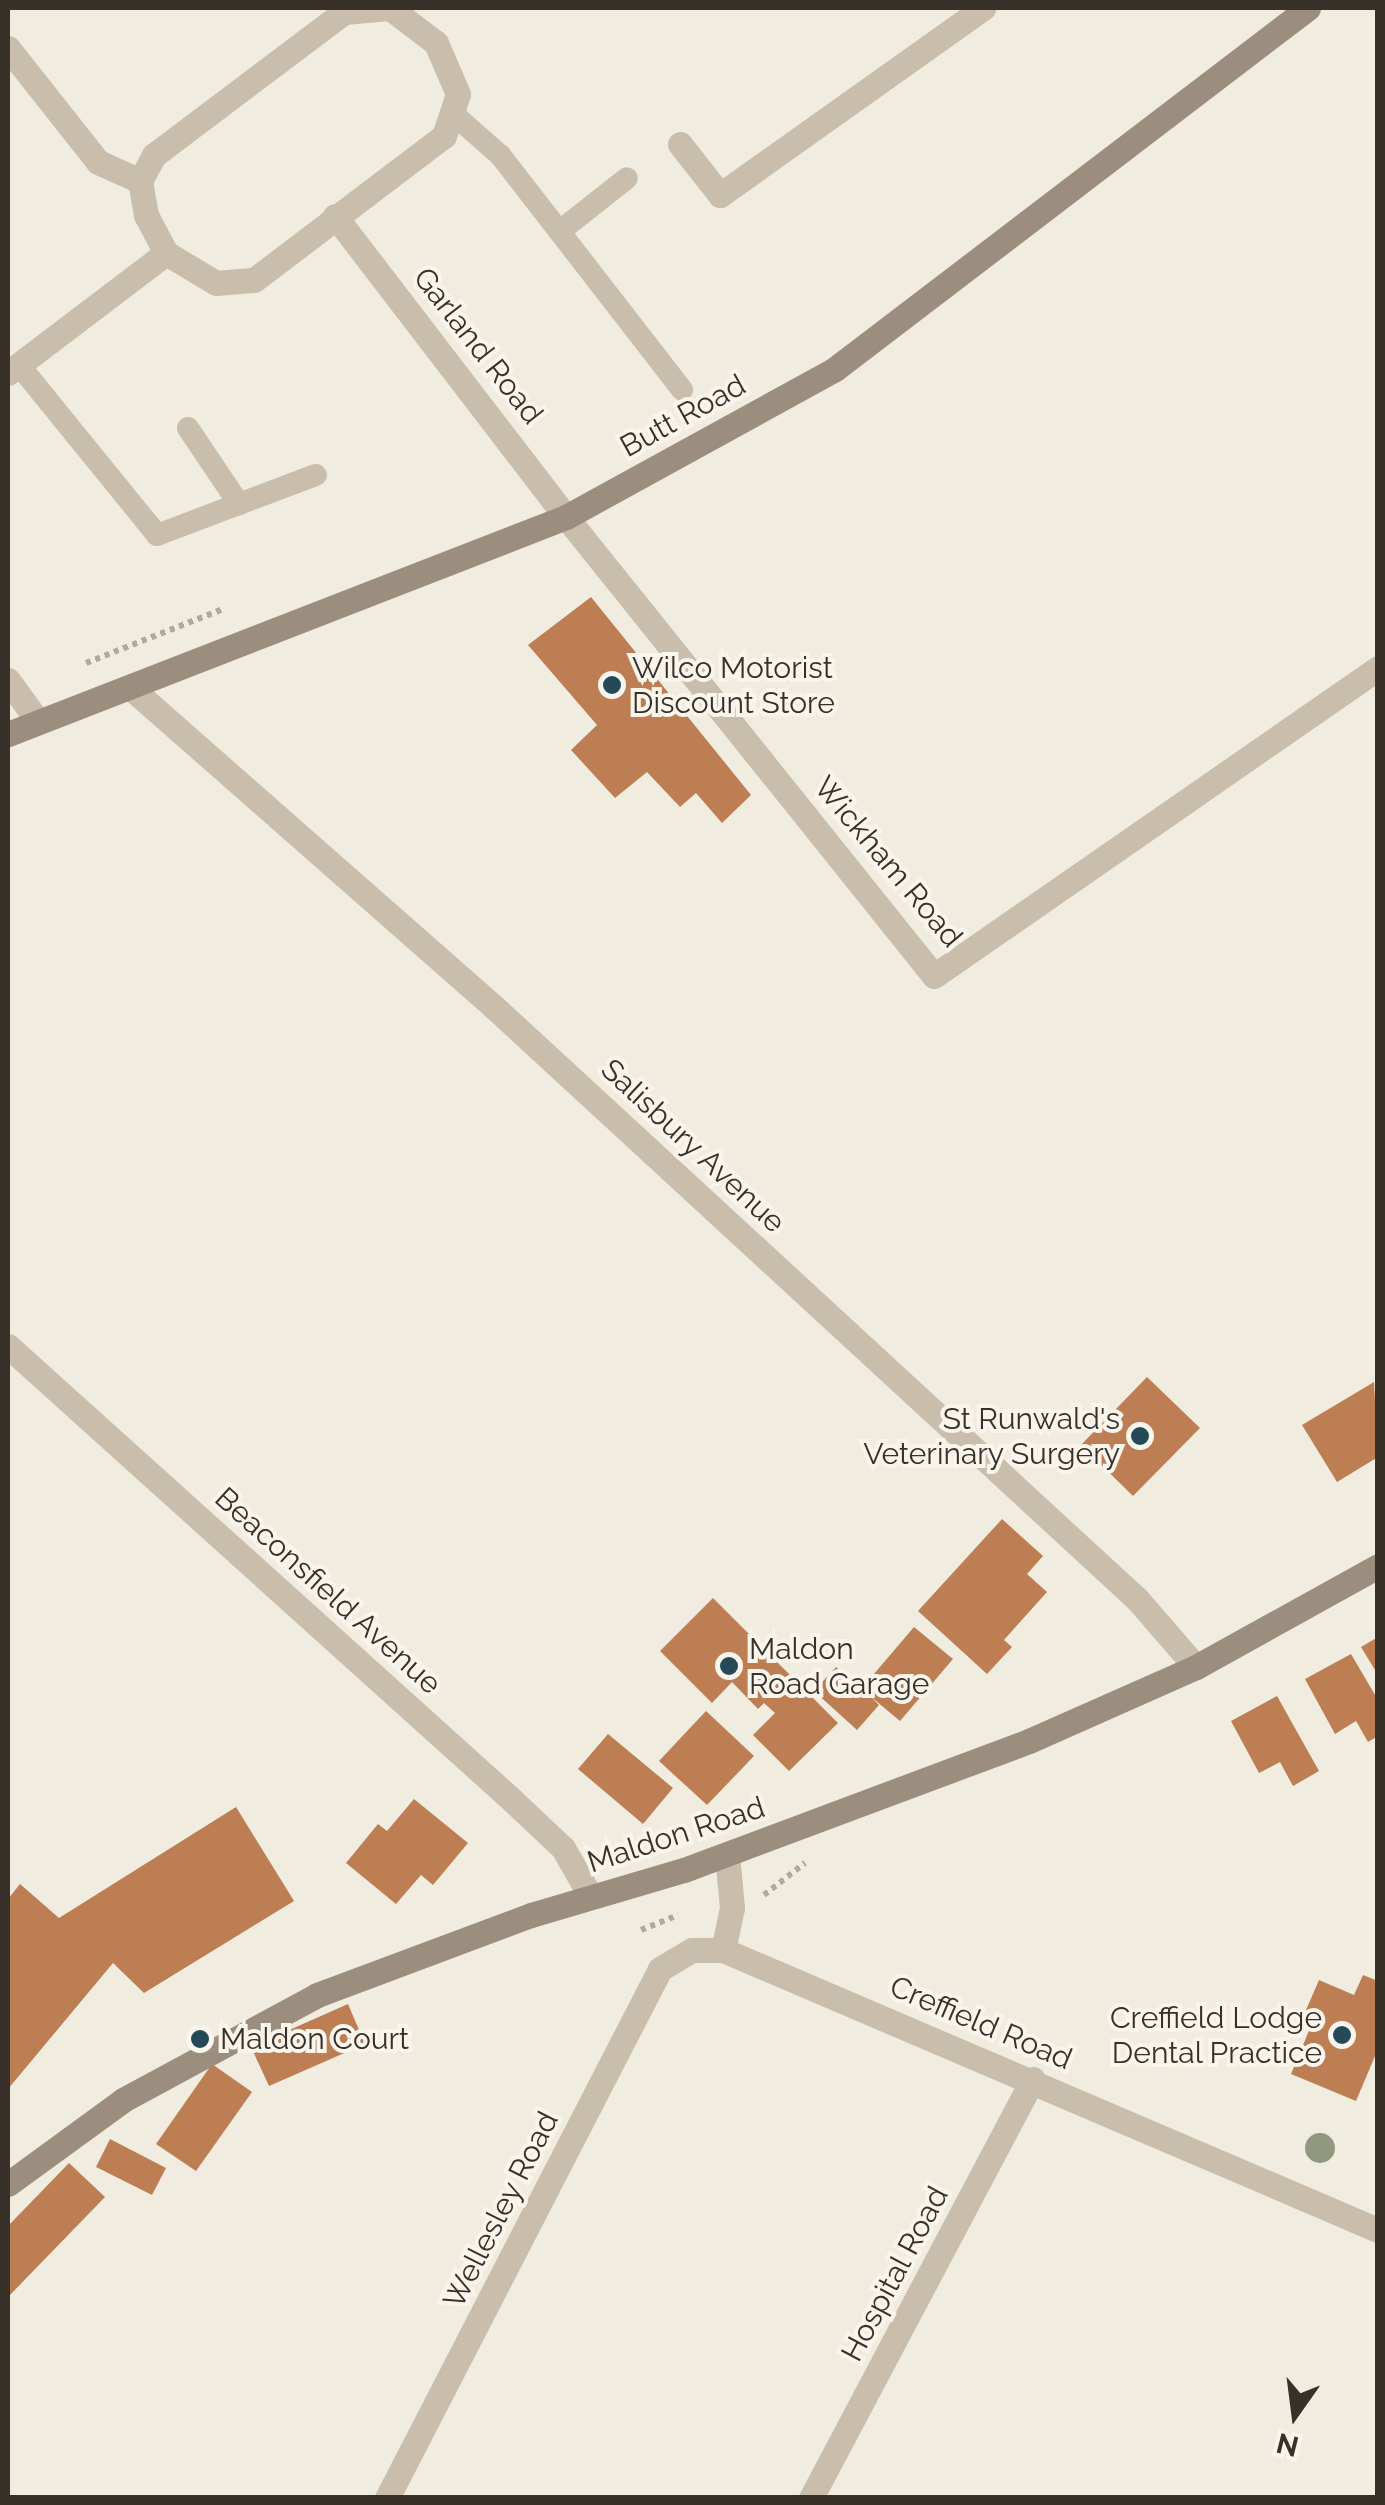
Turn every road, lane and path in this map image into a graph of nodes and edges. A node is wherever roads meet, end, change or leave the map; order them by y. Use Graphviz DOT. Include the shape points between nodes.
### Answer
graph roads {
  1 [pos="379,8"];
  2 [pos="983,8"];
  3 [pos="1308,8"];
  4 [pos="8,48"];
  5 [pos="452,112"];
  6 [pos="680,144"];
  7 [pos="627,178"];
  8 [pos="140,181"];
  9 [pos="336,216"];
  10 [pos="560,232"];
  11 [pos="166,253"];
  12 [pos="13,369"];
  13 [pos="682,390"];
  14 [pos="188,428"];
  15 [pos="316,475"];
  16 [pos="239,504"];
  17 [pos="566,517"];
  18 [pos="1378,668"];
  19 [pos="8,680"];
  20 [pos="131,688"];
  21 [pos="37,720"];
  22 [pos="8,734"];
  23 [pos="8,1346"];
  24 [pos="1378,1566"];
  25 [pos="1196,1667"];
  26 [pos="726,1854"];
  27 [pos="810,1860"];
  28 [pos="765,1892"];
  29 [pos="591,1897"];
  30 [pos="684,1913"];
  31 [pos="641,1930"];
  32 [pos="723,1950"];
  33 [pos="676,1956"];
  34 [pos="1032,2079"];
  35 [pos="8,2184"];
  36 [pos="1378,2230"];
  37 [pos="387,2498"];
  38 [pos="811,2498"];
  1 -- 5 [label="street" via="436,43 458,94"];
  1 -- 8 [label="street" via="344,12 154,155"];
  2 -- 6 [label="street" via="720,195"];
  3 -- 17 [label="main road, Butt Road" via="835,369"];
  4 -- 8 [label="street" via="98,162"];
  5 -- 9 [label="street" via="444,136"];
  5 -- 10 [label="lane" via="500,155"];
  7 -- 10 [label="lane"];
  8 -- 11 [label="street" via="146,214"];
  9 -- 11 [label="street" via="254,280 216,283"];
  9 -- 17 [label="street, Garland Road"];
  10 -- 13 [label="lane"];
  11 -- 12 [label="street"];
  12 -- 16 [label="lane" via="157,535"];
  14 -- 16 [label="lane"];
  15 -- 16 [label="lane"];
  17 -- 18 [label="street, Wickham Road" via="934,976"];
  17 -- 20 [label="main road, Butt Road"];
  19 -- 21 [label="street"];
  20 -- 21 [label="main road, Butt Road"];
  20 -- 25 [label="street, Salisbury Avenue" via="494,1007 1137,1599"];
  21 -- 22 [label="main road, Butt Road"];
  23 -- 29 [label="street, Beaconsfield Avenue" via="537,1824 562,1848"];
  24 -- 25 [label="main road, Maldon Road"];
  25 -- 26 [label="main road, Maldon Road" via="1030,1742"];
  26 -- 29 [label="main road, Maldon Road"];
  26 -- 32 [label="street" via="732,1908"];
  27 -- 28 [label="path"];
  29 -- 35 [label="main road, Maldon Road" via="316,1995 123,2100"];
  30 -- 31 [label="path"];
  32 -- 33 [label="street, Creffield Road"];
  32 -- 34 [label="street, Creffield Road"];
  33 -- 37 [label="street, Wellesley Road" via="660,1969"];
  34 -- 36 [label="street, Creffield Road"];
  34 -- 38 [label="street, Hospital Road"];
}
